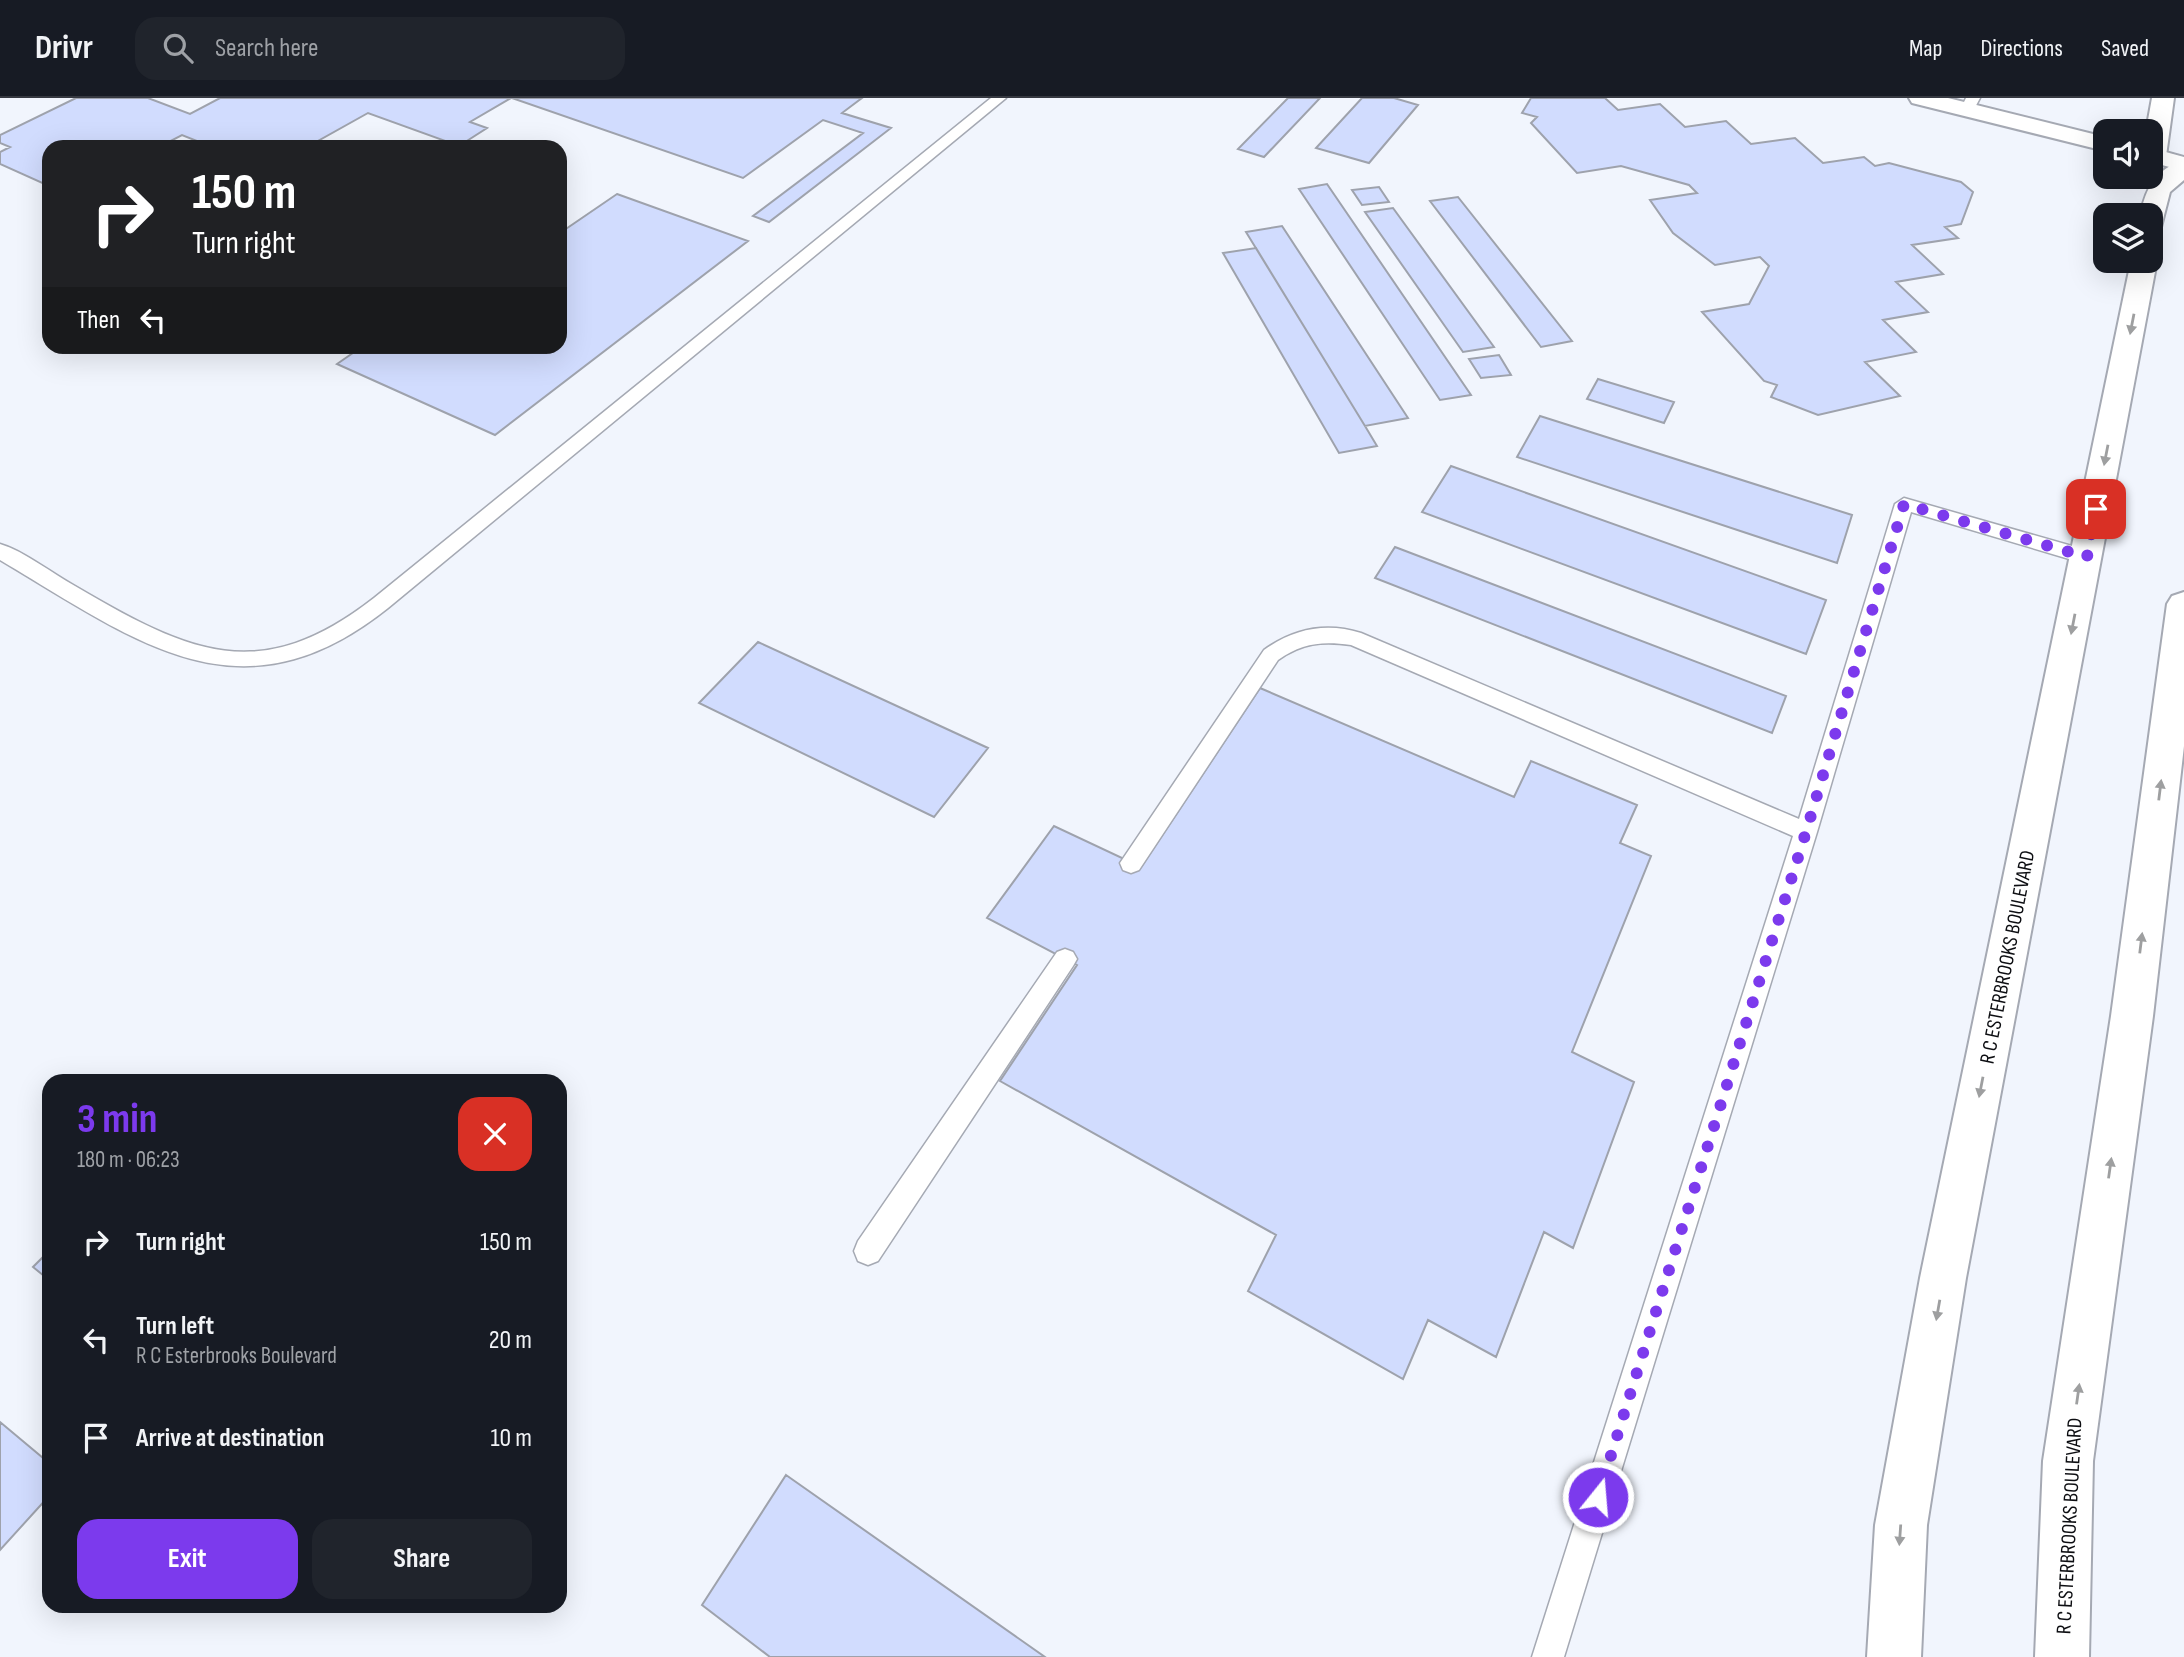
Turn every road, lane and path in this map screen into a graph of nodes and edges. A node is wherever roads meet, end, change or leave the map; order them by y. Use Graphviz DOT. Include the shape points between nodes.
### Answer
graph roads {
  1 [pos="999,98"];
  2 [pos="1920,98"];
  3 [pos="2164,98"];
  4 [pos="1970,104"];
  5 [pos="2160,119"];
  6 [pos="2093,140"];
  7 [pos="2163,159"];
  8 [pos="2184,166"];
  9 [pos="2155,203"];
  10 [pos="2142,273"];
  11 [pos="0,551"];
  12 [pos="2087,557"];
  13 [pos="2184,604"];
  14 [pos="1806,832"];
  15 [pos="1131,863"];
  16 [pos="1065,959"];
  17 [pos="869,1251"];
  18 [pos="1548,1657"];
  19 [pos="1894,1657"];
  20 [pos="2062,1657"];
  1 -- 11 [label="lane" via="381,603 325,642 289,654 252,659 219,658 181,648"];
  2 -- 4 [label="street"];
  3 -- 5 [label="street"];
  4 -- 6 [label="street"];
  7 -- 8 [label="street"];
  8 -- 9 [label="street" via="2158,189"];
  10 -- 12 [label="street, R C ESTERBROOKS BOULEVARD, one-way"];
  12 -- 14 [label="lane" via="1904,504"];
  12 -- 19 [label="street, R C ESTERBROOKS BOULEVARD, one-way" via="1943,1278 1901,1525"];
  20 -- 13 [label="street, R C ESTERBROOKS BOULEVARD, one-way" via="2068,1461 2132,1016"];
  14 -- 15 [label="lane" via="1354,638 1323,634 1291,639 1271,655"];
  14 -- 18 [label="lane"];
  16 -- 17 [label="lane"];
}
